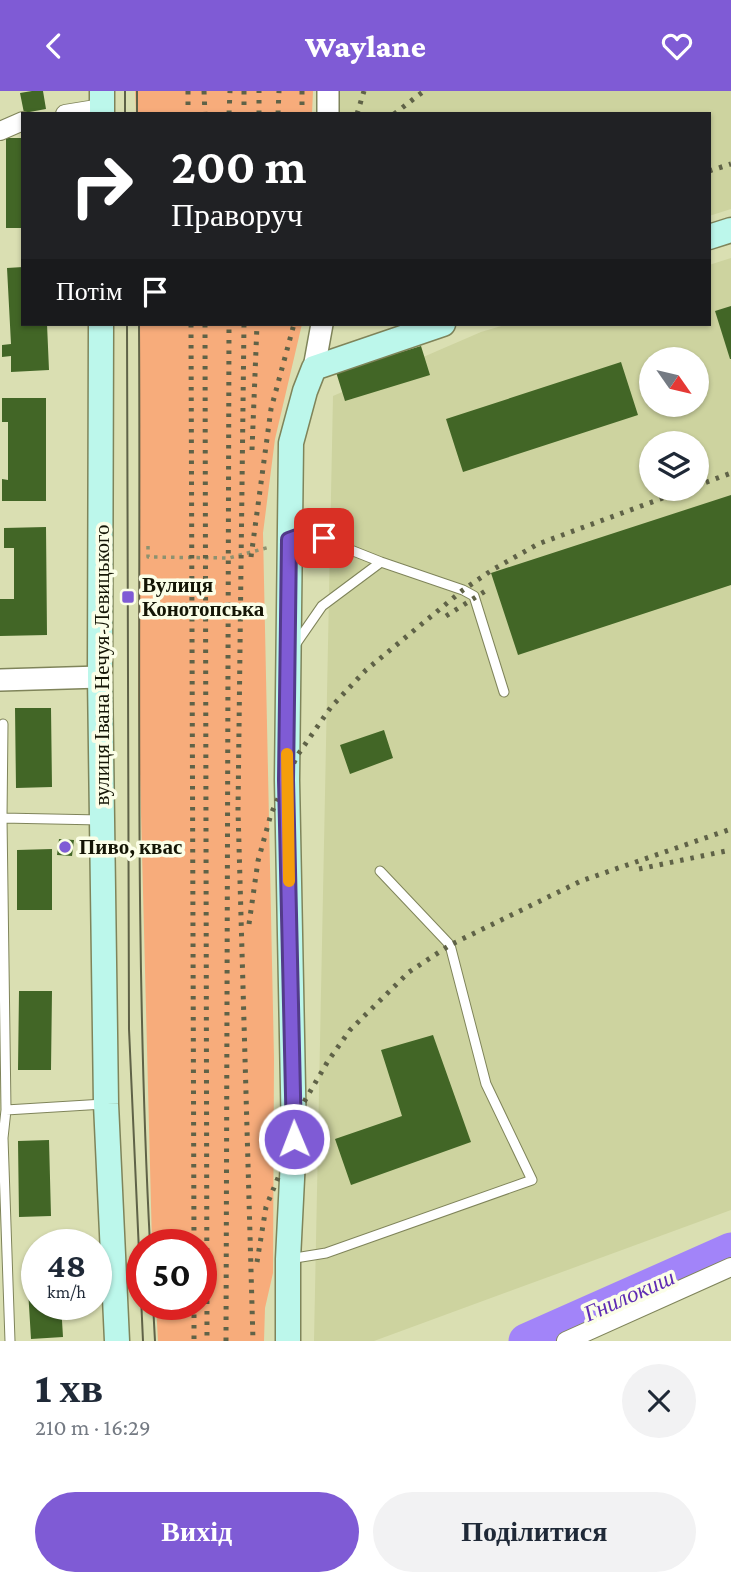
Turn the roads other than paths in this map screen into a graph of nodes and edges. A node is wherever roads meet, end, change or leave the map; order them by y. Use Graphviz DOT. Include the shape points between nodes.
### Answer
graph roads {
  1 [pos="328,91"];
  2 [pos="102,104"];
  3 [pos="72,112"];
  4 [pos="328,112"];
  5 [pos="21,122"];
  6 [pos="0,131"];
  7 [pos="731,230"];
  8 [pos="711,236"];
  9 [pos="102,326"];
  10 [pos="322,326"];
  11 [pos="437,326"];
  12 [pos="314,368"];
  13 [pos="289,540"];
  14 [pos="381,562"];
  15 [pos="287,657"];
  16 [pos="100,677"];
  17 [pos="0,680"];
  18 [pos="504,692"];
  19 [pos="3,725"];
  20 [pos="2,818"];
  21 [pos="102,820"];
  22 [pos="380,871"];
  23 [pos="106,1104"];
  24 [pos="6,1110"];
  25 [pos="1,1140"];
  26 [pos="288,1259"];
  27 [pos="731,1267"];
  28 [pos="10,1341"];
  29 [pos="117,1341"];
  30 [pos="288,1341"];
  31 [pos="566,1341"];
  1 -- 4 [label="street"];
  2 -- 3 [label="street"];
  5 -- 6 [label="street"];
  7 -- 8 [label="main road"];
  9 -- 16 [label="main road, вулиця Івана Нечуя-Левицького"];
  10 -- 12 [label="street"];
  11 -- 12 [label="main road"];
  12 -- 13 [label="main road" via="292,443"];
  13 -- 14 [label="lane" via="308,533"];
  13 -- 15 [label="main road"];
  14 -- 15 [label="lane" via="322,606"];
  14 -- 18 [label="lane" via="474,596"];
  15 -- 26 [label="main road" via="294,1139"];
  16 -- 17 [label="street"];
  16 -- 21 [label="main road, вулиця Івана Нечуя-Левицького"];
  19 -- 20 [label="lane"];
  20 -- 21 [label="lane"];
  20 -- 24 [label="lane"];
  21 -- 23 [label="main road, вулиця Івана Нечуя-Левицького"];
  22 -- 26 [label="lane" via="450,946 486,1084 532,1180 326,1253"];
  23 -- 24 [label="lane"];
  23 -- 29 [label="main road, вулиця Івана Нечуя-Левицького"];
  24 -- 25 [label="lane"];
  25 -- 28 [label="lane"];
  26 -- 30 [label="main road"];
  27 -- 31 [label="street"];
}
